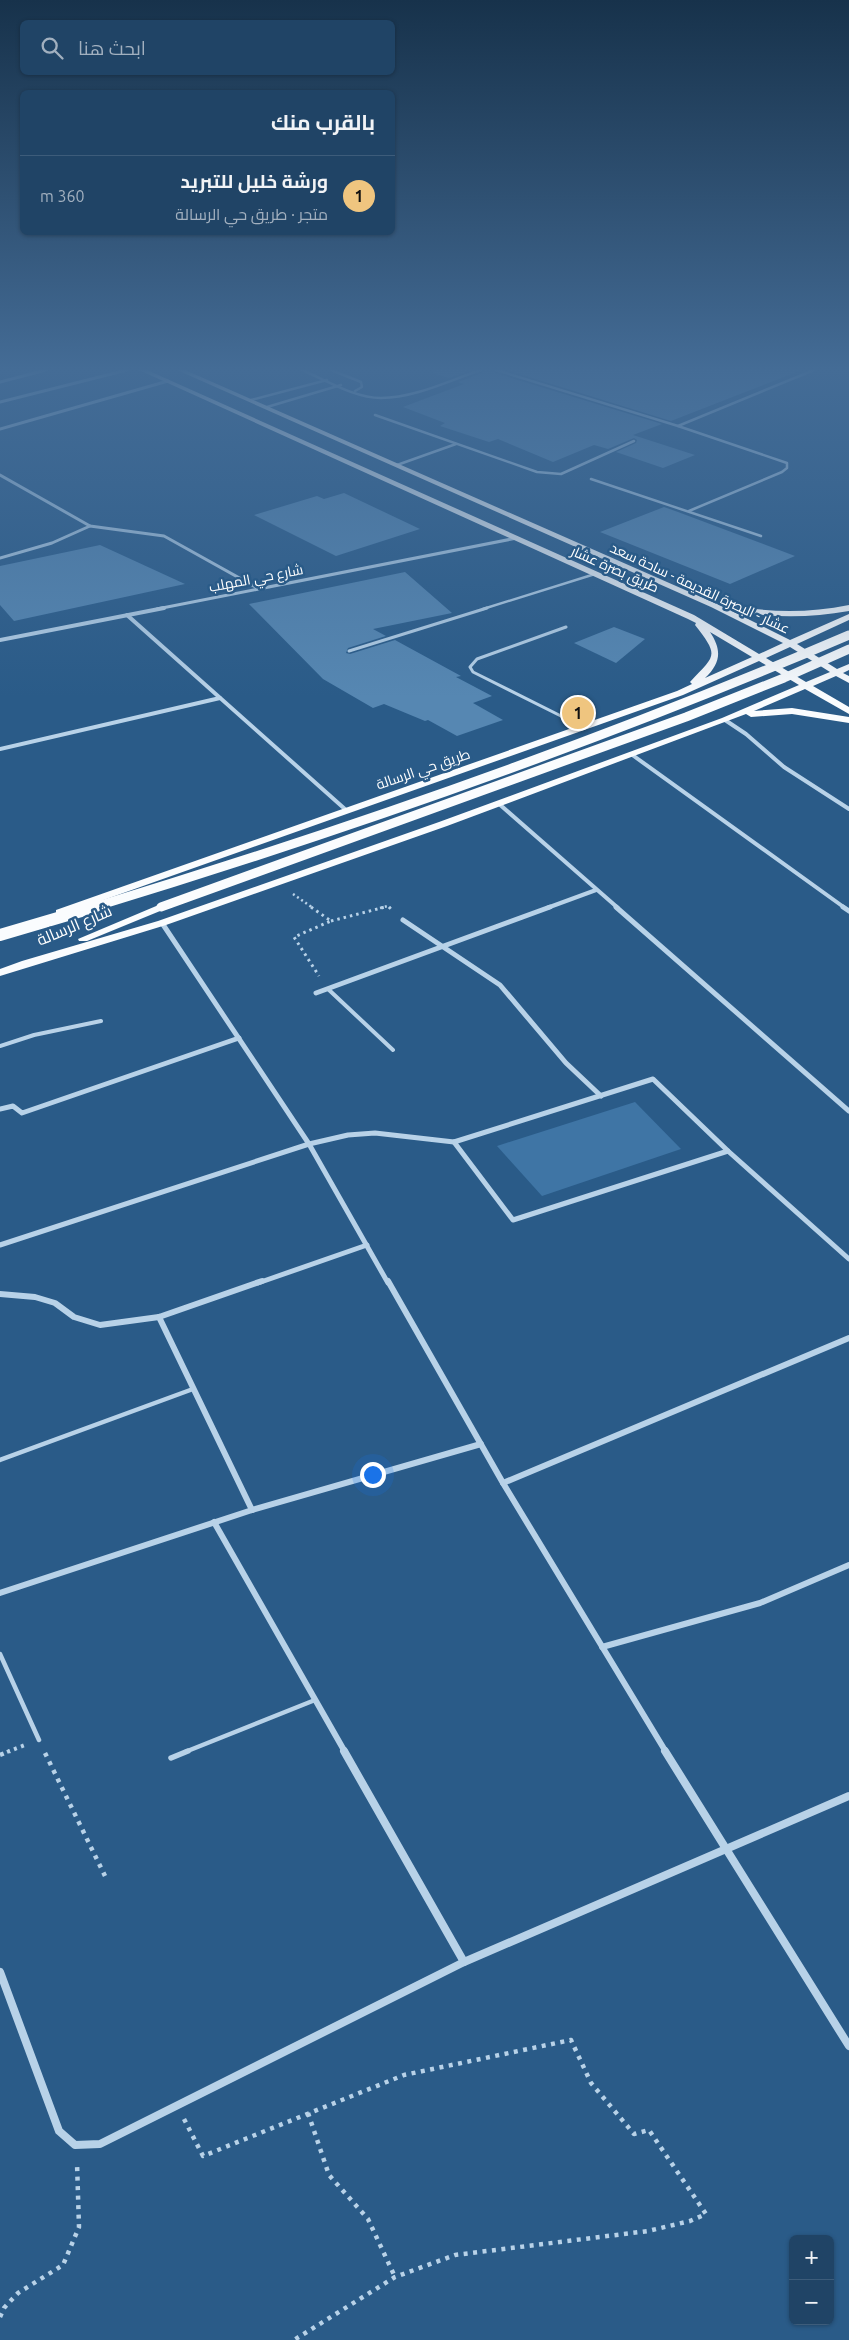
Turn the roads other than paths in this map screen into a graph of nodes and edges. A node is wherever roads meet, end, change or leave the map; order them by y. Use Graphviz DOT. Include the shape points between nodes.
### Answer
graph roads {
  1 [pos="9,479"];
  2 [pos="386,479"];
  3 [pos="429,479"];
  4 [pos="591,479"];
  5 [pos="765,479"];
  6 [pos="688,511"];
  7 [pos="90,526"];
  8 [pos="760,536"];
  9 [pos="517,538"];
  10 [pos="0,558"];
  11 [pos="595,574"];
  12 [pos="259,589"];
  13 [pos="714,605"];
  14 [pos="849,608"];
  15 [pos="127,615"];
  16 [pos="690,617"];
  17 [pos="849,617"];
  18 [pos="566,627"];
  19 [pos="849,635"];
  20 [pos="0,640"];
  21 [pos="791,644"];
  22 [pos="849,649"];
  23 [pos="349,651"];
  24 [pos="761,658"];
  25 [pos="849,667"];
  26 [pos="837,672"];
  27 [pos="849,680"];
  28 [pos="806,686"];
  29 [pos="680,693"];
  30 [pos="220,698"];
  31 [pos="849,711"];
  32 [pos="724,720"];
  33 [pos="849,720"];
  34 [pos="584,728"];
  35 [pos="0,749"];
  36 [pos="631,754"];
  37 [pos="498,804"];
  38 [pos="849,809"];
  39 [pos="346,810"];
  40 [pos="596,890"];
  41 [pos="849,911"];
  42 [pos="403,920"];
  43 [pos="162,923"];
  44 [pos="0,934"];
  45 [pos="443,946"];
  46 [pos="19,966"];
  47 [pos="0,973"];
  48 [pos="328,989"];
  49 [pos="316,993"];
  50 [pos="101,1021"];
  51 [pos="239,1038"];
  52 [pos="0,1046"];
  53 [pos="393,1050"];
  54 [pos="601,1096"];
  55 [pos="0,1109"];
  56 [pos="849,1111"];
  57 [pos="454,1142"];
  58 [pos="309,1144"];
  59 [pos="728,1152"];
  60 [pos="0,1245"];
  61 [pos="367,1245"];
  62 [pos="849,1259"];
  63 [pos="0,1294"];
  64 [pos="159,1317"];
  65 [pos="849,1338"];
  66 [pos="194,1389"];
  67 [pos="481,1444"];
  68 [pos="0,1460"];
  69 [pos="503,1483"];
  70 [pos="252,1510"];
  71 [pos="214,1522"];
  72 [pos="849,1565"];
  73 [pos="0,1593"];
  74 [pos="602,1647"];
  75 [pos="0,1654"];
  76 [pos="315,1700"];
  77 [pos="39,1740"];
  78 [pos="171,1758"];
  79 [pos="849,1796"];
  80 [pos="726,1851"];
  81 [pos="464,1962"];
  82 [pos="0,1972"];
  83 [pos="849,2046"];
  1 -- 7 [label="street"];
  2 -- 9 [label="main road, طريق بصرة عشار"];
  3 -- 13 [label="main road, عشار - البصرة القديمة - ساحة سعد"];
  4 -- 6 [label="lane"];
  5 -- 6 [label="lane"];
  6 -- 8 [label="lane"];
  7 -- 10 [label="street" via="52,543"];
  7 -- 12 [label="street" via="164,536"];
  9 -- 11 [label="main road, طريق بصرة عشار"];
  9 -- 12 [label="street, شارع حي المهلب"];
  11 -- 16 [label="main road, طريق بصرة عشار"];
  11 -- 23 [label="lane"];
  12 -- 15 [label="street, شارع حي المهلب"];
  13 -- 14 [label="main road" via="787,617"];
  13 -- 21 [label="main road, عشار - البصرة القديمة - ساحة سعد"];
  15 -- 20 [label="street, شارع حي المهلب"];
  15 -- 30 [label="street"];
  16 -- 24 [label="main road, طريق بصرة عشار"];
  16 -- 29 [label="main road" via="714,643 716,657 709,671"];
  17 -- 21 [label="main road, طريق حي الرسالة"];
  18 -- 34 [label="lane" via="477,659 470,667 473,672"];
  19 -- 44 [label="main road, طريق حي الرسالة, bridge" via="701,698 489,776 126,899"];
  21 -- 24 [label="main road, طريق حي الرسالة"];
  21 -- 26 [label="main road, عشار - البصرة القديمة - ساحة سعد"];
  22 -- 46 [label="main road, شارع الرسالة, bridge" via="686,717 161,907"];
  24 -- 28 [label="main road, طريق بصرة عشار"];
  24 -- 29 [label="main road, طريق حي الرسالة"];
  25 -- 26 [label="main road"];
  26 -- 27 [label="main road, عشار - البصرة القديمة - ساحة سعد"];
  26 -- 28 [label="main road"];
  28 -- 31 [label="main road, طريق بصرة عشار"];
  28 -- 32 [label="main road"];
  29 -- 34 [label="main road, طريق حي الرسالة"];
  30 -- 35 [label="street"];
  30 -- 39 [label="street"];
  32 -- 33 [label="main road" via="765,711 792,711"];
  32 -- 36 [label="main road"];
  32 -- 38 [label="street" via="746,734 784,767"];
  34 -- 39 [label="main road, طريق حي الرسالة"];
  36 -- 37 [label="main road"];
  36 -- 41 [label="street"];
  37 -- 40 [label="street"];
  37 -- 43 [label="main road"];
  39 -- 44 [label="main road, طريق حي الرسالة"];
  40 -- 45 [label="street"];
  40 -- 56 [label="street"];
  42 -- 45 [label="street"];
  43 -- 46 [label="main road"];
  43 -- 51 [label="street"];
  45 -- 48 [label="street"];
  45 -- 54 [label="street" via="500,985 566,1063"];
  46 -- 47 [label="main road, شارع الرسالة"];
  48 -- 49 [label="street"];
  48 -- 53 [label="lane"];
  50 -- 52 [label="lane" via="34,1035"];
  51 -- 55 [label="street" via="22,1113 13,1106"];
  51 -- 58 [label="street"];
  54 -- 57 [label="street"];
  54 -- 59 [label="street" via="653,1079"];
  57 -- 58 [label="street" via="375,1133"];
  57 -- 59 [label="street" via="513,1220"];
  58 -- 60 [label="street"];
  58 -- 61 [label="street"];
  59 -- 62 [label="street"];
  61 -- 64 [label="street"];
  61 -- 67 [label="street"];
  63 -- 64 [label="street" via="34,1297 55,1303 74,1317 100,1325"];
  64 -- 66 [label="street"];
  65 -- 69 [label="street"];
  66 -- 68 [label="lane"];
  66 -- 70 [label="street"];
  67 -- 69 [label="street"];
  67 -- 70 [label="street"];
  69 -- 74 [label="street"];
  70 -- 71 [label="street"];
  71 -- 73 [label="street"];
  71 -- 76 [label="street"];
  72 -- 74 [label="street" via="760,1603"];
  74 -- 80 [label="street"];
  75 -- 77 [label="lane"];
  76 -- 78 [label="lane"];
  76 -- 81 [label="street"];
  79 -- 80 [label="street"];
  80 -- 81 [label="street"];
  80 -- 83 [label="street"];
  81 -- 82 [label="street" via="100,2144 76,2145 59,2131"];
}
